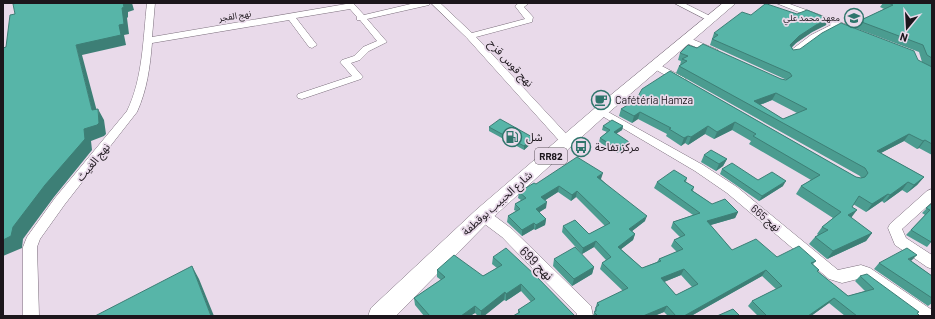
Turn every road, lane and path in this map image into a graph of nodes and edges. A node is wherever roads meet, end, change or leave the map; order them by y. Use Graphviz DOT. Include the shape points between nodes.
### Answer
graph roads {
  1 [pos="151,3"];
  2 [pos="421,3"];
  3 [pos="435,3"];
  4 [pos="525,3"];
  5 [pos="678,3"];
  6 [pos="730,3"];
  7 [pos="780,3"];
  8 [pos="350,4"];
  9 [pos="291,17"];
  10 [pos="360,18"];
  11 [pos="712,19"];
  12 [pos="839,25"];
  13 [pos="860,33"];
  14 [pos="470,36"];
  15 [pos="687,40"];
  16 [pos="147,41"];
  17 [pos="312,45"];
  18 [pos="793,53"];
  19 [pos="721,55"];
  20 [pos="656,66"];
  21 [pos="690,85"];
  22 [pos="302,96"];
  23 [pos="601,111"];
  24 [pos="567,142"];
  25 [pos="932,194"];
  26 [pos="483,215"];
  27 [pos="932,263"];
  28 [pos="32,316"];
  29 [pos="380,316"];
  30 [pos="585,316"];
  31 [pos="927,316"];
  1 -- 16 [label="street, نهج الغيث"];
  2 -- 10 [label="street"];
  3 -- 14 [label="street, نهج قوس قزح"];
  4 -- 14 [label="street" via="519,6 529,20"];
  5 -- 11 [label="street"];
  6 -- 11 [label="main road, شارع الحبيب بوقطفة / RR82"];
  7 -- 12 [label="street"];
  8 -- 9 [label="street, نهج الفجر"];
  8 -- 10 [label="street"];
  9 -- 16 [label="street, نهج الفجر"];
  9 -- 17 [label="street"];
  10 -- 22 [label="street" via="383,42 366,49 357,58 345,62 358,77"];
  11 -- 15 [label="main road, شارع الحبيب بوقطفة / RR82"];
  12 -- 13 [label="street"];
  12 -- 18 [label="street" via="809,39"];
  14 -- 24 [label="street, نهج قوس قزح"];
  15 -- 19 [label="street"];
  15 -- 20 [label="main road, شارع الحبيب بوقطفة / RR82"];
  16 -- 28 [label="street, نهج الغيث" via="144,75 138,100 132,112 34,237 30,247"];
  20 -- 21 [label="street"];
  20 -- 23 [label="main road, شارع الحبيب بوقطفة / RR82"];
  23 -- 24 [label="main road, شارع الحبيب بوقطفة / RR82"];
  23 -- 31 [label="street, نهج 665" via="732,190 834,275 841,277 860,271 866,272"];
  24 -- 26 [label="main road, شارع الحبيب بوقطفة / RR82"];
  25 -- 27 [label="street" via="895,228 900,241"];
  26 -- 29 [label="main road, شارع الحبيب بوقطفة / RR82"];
  26 -- 30 [label="street, نهج 699" via="507,233 585,311"];
}
